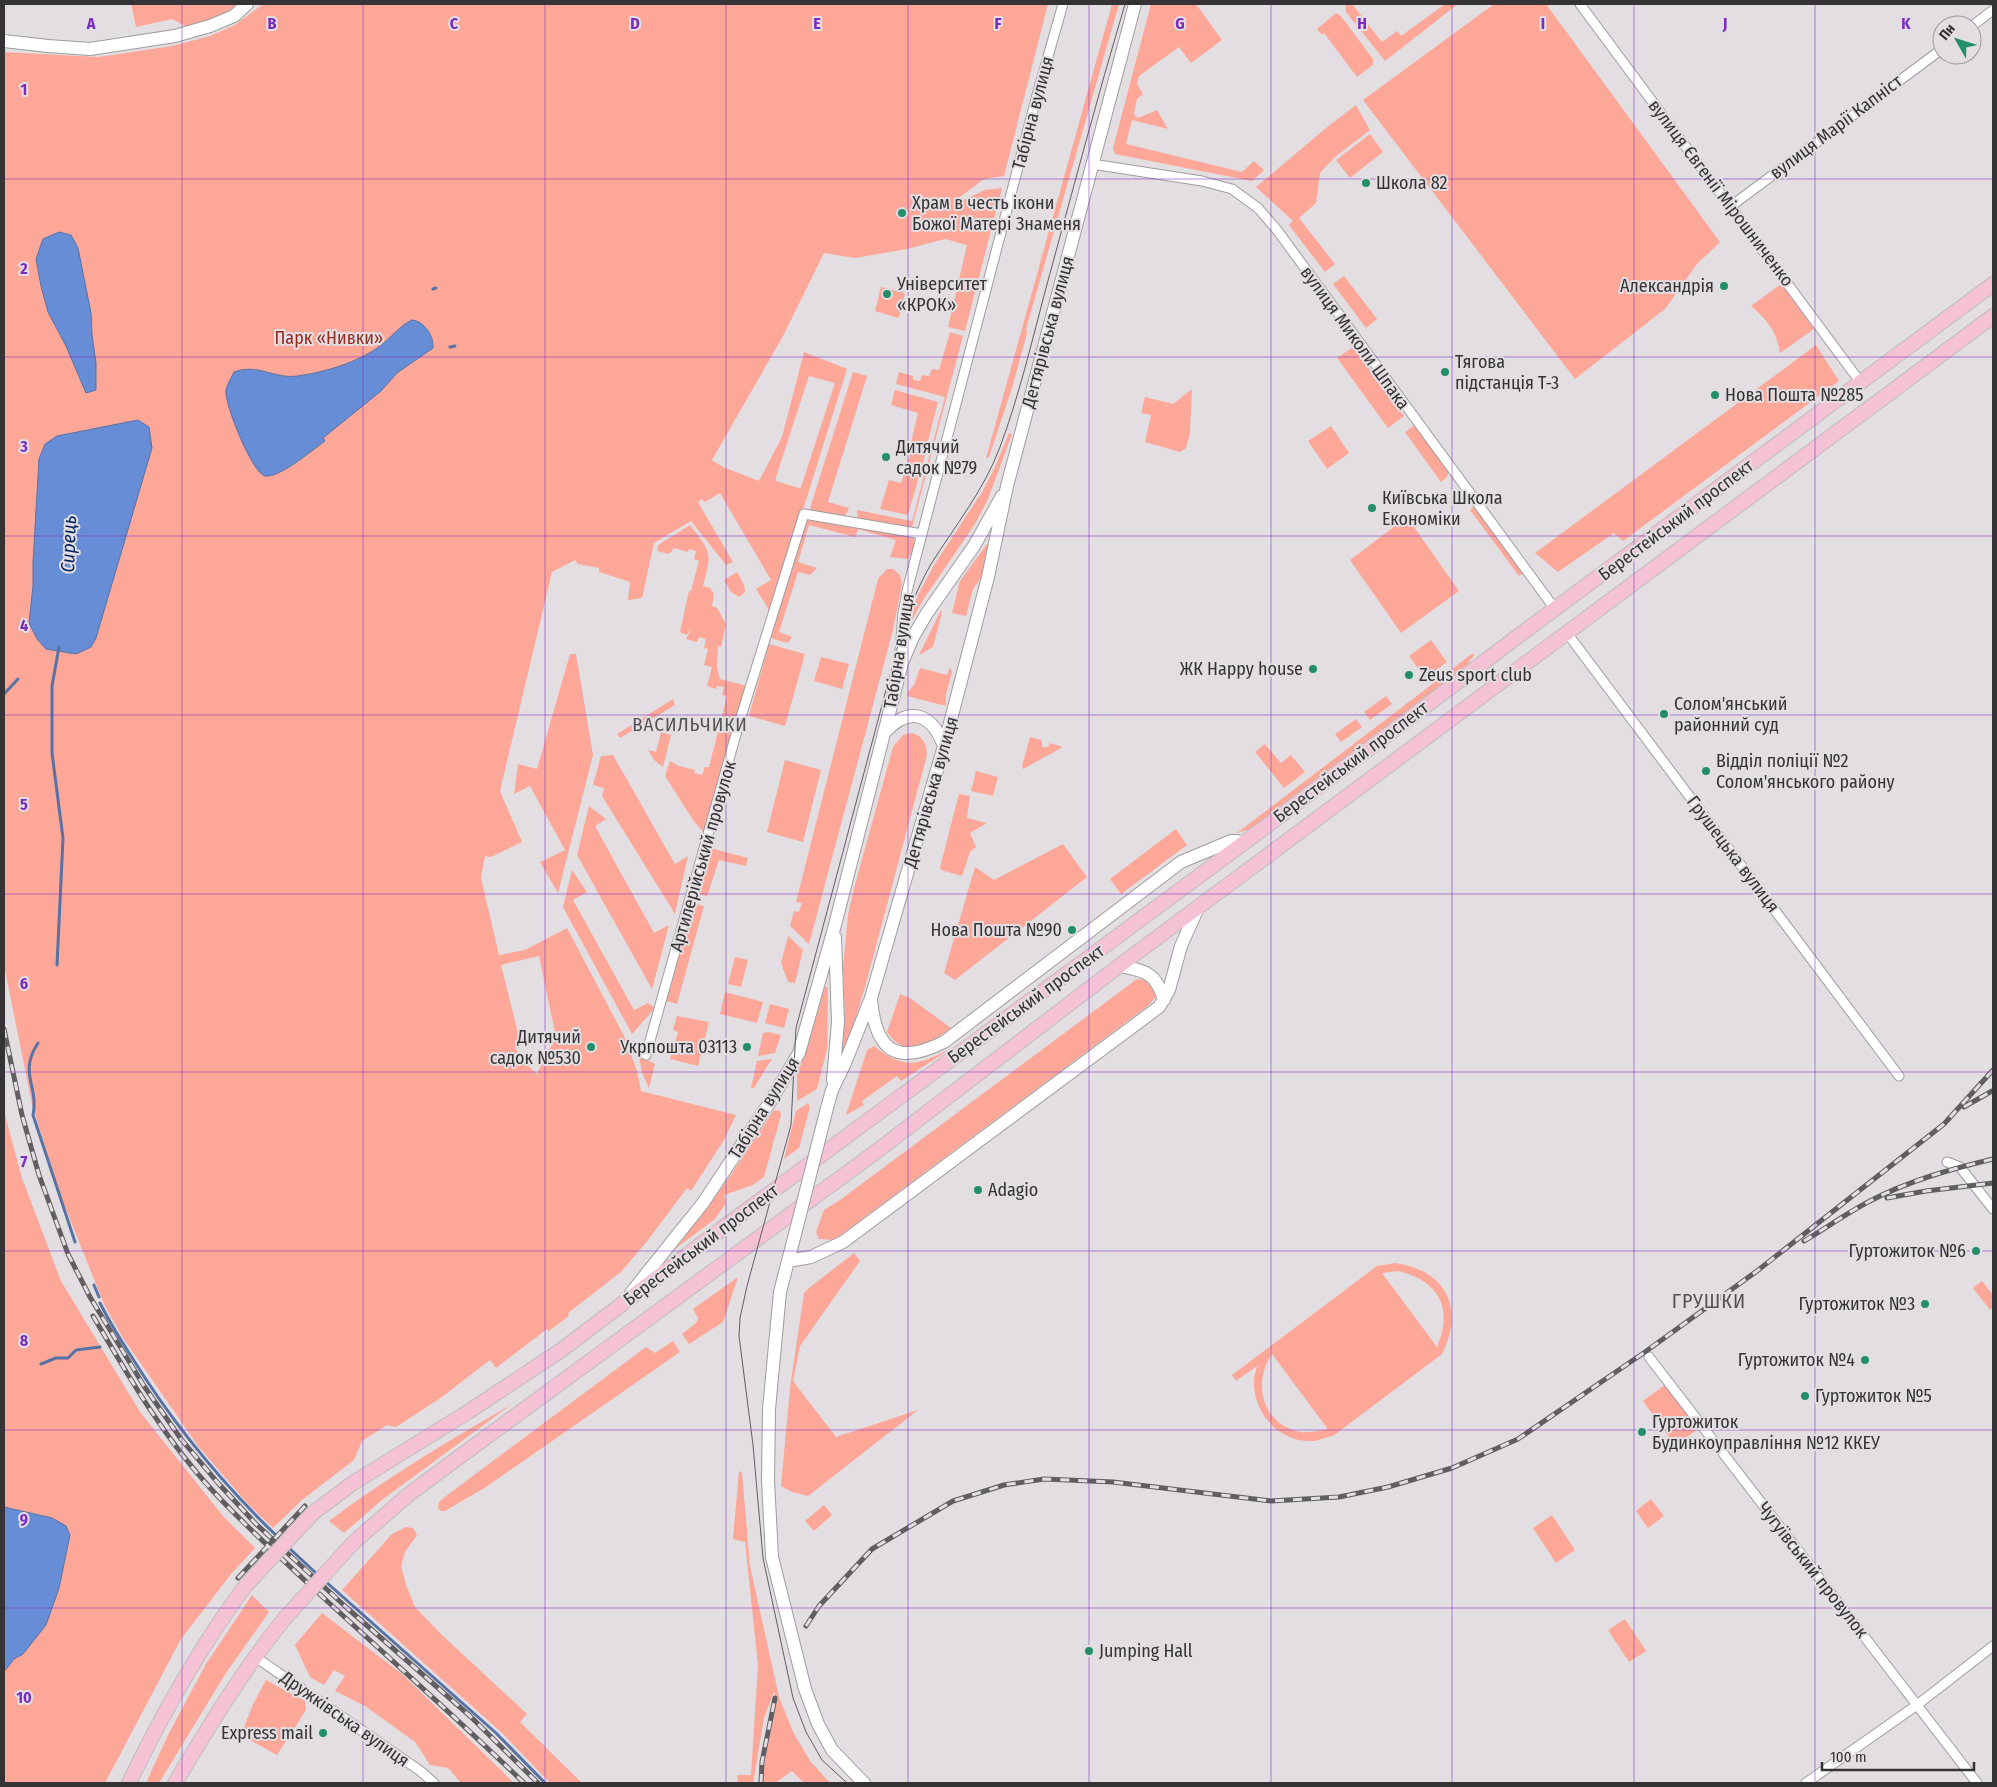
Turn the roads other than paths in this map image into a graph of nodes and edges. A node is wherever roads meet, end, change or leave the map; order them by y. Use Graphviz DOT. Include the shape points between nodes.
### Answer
graph roads {
  1 [pos="247,4"];
  2 [pos="1062,4"];
  3 [pos="1135,4"];
  4 [pos="1580,4"];
  5 [pos="1993,10"];
  6 [pos="1982,18"];
  7 [pos="4,40"];
  8 [pos="1932,55"];
  9 [pos="1092,164"];
  10 [pos="1731,206"];
  11 [pos="1993,284"];
  12 [pos="1993,316"];
  13 [pos="1861,383"];
  14 [pos="1007,486"];
  15 [pos="922,534"];
  16 [pos="1555,609"];
  17 [pos="1568,633"];
  18 [pos="897,682"];
  19 [pos="885,732"];
  20 [pos="944,746"];
  21 [pos="1242,844"];
  22 [pos="1196,910"];
  23 [pos="835,925"];
  24 [pos="1120,966"];
  25 [pos="871,998"];
  26 [pos="1164,1000"];
  27 [pos="646,1055"];
  28 [pos="1899,1076"];
  29 [pos="832,1090"];
  30 [pos="1948,1162"];
  31 [pos="1993,1209"];
  32 [pos="788,1261"];
  33 [pos="617,1308"];
  34 [pos="1649,1357"];
  35 [pos="1993,1646"];
  36 [pos="254,1656"];
  37 [pos="1916,1705"];
  38 [pos="129,1783"];
  39 [pos="176,1783"];
  40 [pos="434,1783"];
  41 [pos="864,1783"];
  42 [pos="1806,1783"];
  43 [pos="1977,1783"];
  1 -- 7 [label="main road" via="234,16 175,36 90,48"];
  2 -- 15 [label="street, Табірна вулиця"];
  3 -- 9 [label="main road, Дегтярівська вулиця"];
  4 -- 10 [label="street, вулиця Євгенії Мірошниченко"];
  5 -- 6 [label="street"];
  8 -- 10 [label="street, вулиця Марії Капніст"];
  9 -- 14 [label="main road, Дегтярівська вулиця"];
  9 -- 16 [label="street, вулиця Миколи Шпака" via="1210,183 1232,189 1258,208"];
  10 -- 13 [label="street, вулиця Євгенії Мірошниченко"];
  11 -- 13 [label="main road, Берестейський проспект"];
  12 -- 17 [label="main road, Берестейський проспект"];
  13 -- 16 [label="main road, Берестейський проспект"];
  14 -- 18 [label="main road, Дегтярівська вулиця" via="974,546 913,637"];
  14 -- 20 [label="main road, Дегтярівська вулиця" via="988,578"];
  15 -- 18 [label="street, Табірна вулиця" via="903,614"];
  15 -- 27 [label="street, Артилерійський провулок" via="804,514 740,720"];
  16 -- 21 [label="main road, Берестейський проспект"];
  17 -- 22 [label="main road, Берестейський проспект"];
  17 -- 28 [label="street, Грушецька вулиця"];
  18 -- 19 [label="main road, Табірна вулиця"];
  19 -- 20 [label="main road" via="895,721 915,716 934,726"];
  19 -- 23 [label="main road, Табірна вулиця"];
  20 -- 25 [label="main road, Дегтярівська вулиця"];
  21 -- 25 [label="main road" via="1231,841 1181,862 931,1049 904,1053 883,1043 876,1031"];
  21 -- 33 [label="main road, Берестейський проспект"];
  22 -- 24 [label="main road, Берестейський проспект"];
  22 -- 26 [label="main road"];
  23 -- 29 [label="main road, Дегтярівська вулиця" via="838,1022"];
  23 -- 33 [label="main road, Табірна вулиця" via="801,1047 789,1071 703,1203"];
  24 -- 26 [label="main road" via="1152,976"];
  24 -- 36 [label="main road, Берестейський проспект, bridge" via="873,1154 408,1495 353,1543"];
  25 -- 29 [label="main road, Дегтярівська вулиця"];
  26 -- 32 [label="main road" via="843,1242 811,1257"];
  29 -- 32 [label="main road, Дегтярівська вулиця, bridge"];
  30 -- 31 [label="street" via="1960,1167"];
  32 -- 41 [label="main road, Дегтярівська вулиця" via="780,1292 769,1409 772,1557 805,1689 818,1724 832,1750"];
  33 -- 38 [label="main road, Берестейський проспект, bridge" via="560,1351 353,1483 313,1513 246,1585 221,1618 181,1684"];
  34 -- 37 [label="street, Чугуївський провулок"];
  35 -- 37 [label="street"];
  36 -- 39 [label="main road, Берестейський проспект"];
  36 -- 40 [label="street, Дружківська вулиця"];
  37 -- 42 [label="street"];
  37 -- 43 [label="street, Чугуївський провулок"];
}
